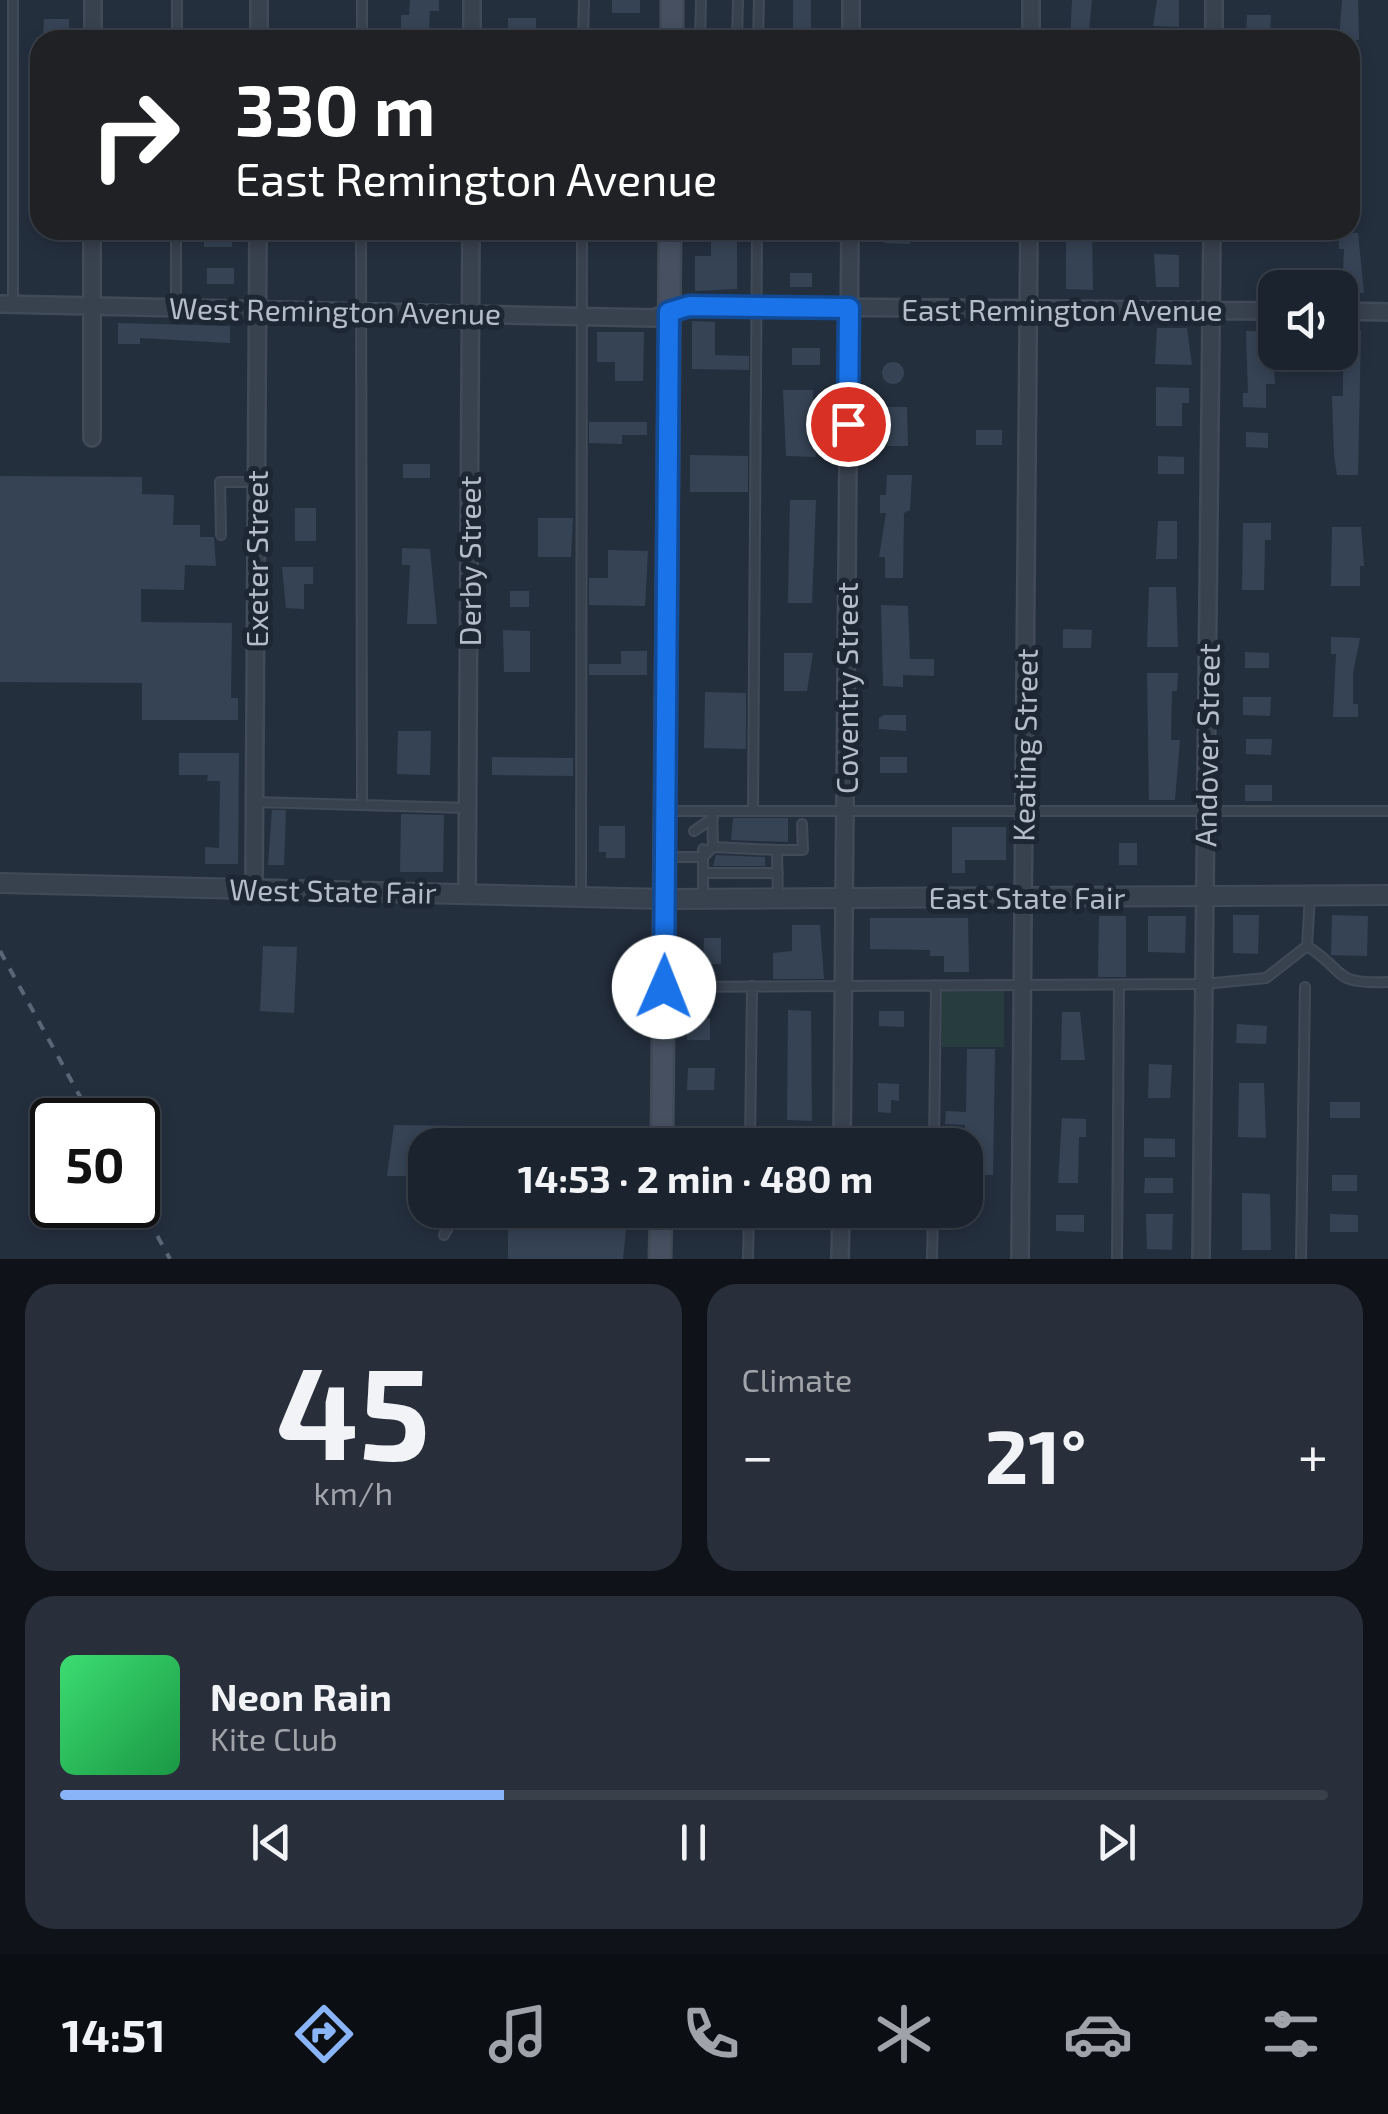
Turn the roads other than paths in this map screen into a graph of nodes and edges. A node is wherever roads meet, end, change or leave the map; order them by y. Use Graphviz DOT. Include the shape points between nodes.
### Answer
graph roads {
  1 [pos="13,0"];
  2 [pos="93,0"];
  3 [pos="178,0"];
  4 [pos="259,0"];
  5 [pos="362,0"];
  6 [pos="472,0"];
  7 [pos="584,0"];
  8 [pos="672,0"];
  9 [pos="701,0"];
  10 [pos="738,0"];
  11 [pos="759,0"];
  12 [pos="851,0"];
  13 [pos="1031,0"];
  14 [pos="1214,0"];
  15 [pos="93,30"];
  16 [pos="177,30"];
  17 [pos="258,30"];
  18 [pos="362,30"];
  19 [pos="472,30"];
  20 [pos="584,30"];
  21 [pos="672,30"];
  22 [pos="700,30"];
  23 [pos="737,30"];
  24 [pos="758,30"];
  25 [pos="851,30"];
  26 [pos="1031,30"];
  27 [pos="1214,30"];
  28 [pos="92,240"];
  29 [pos="176,240"];
  30 [pos="258,240"];
  31 [pos="360,240"];
  32 [pos="471,240"];
  33 [pos="582,240"];
  34 [pos="670,240"];
  35 [pos="756,240"];
  36 [pos="850,240"];
  37 [pos="1029,240"];
  38 [pos="1212,240"];
  39 [pos="6,304"];
  40 [pos="92,306"];
  41 [pos="176,307"];
  42 [pos="756,307"];
  43 [pos="849,308"];
  44 [pos="257,309"];
  45 [pos="1028,309"];
  46 [pos="1211,310"];
  47 [pos="360,311"];
  48 [pos="1258,311"];
  49 [pos="1358,311"];
  50 [pos="669,312"];
  51 [pos="1388,312"];
  52 [pos="470,313"];
  53 [pos="581,316"];
  54 [pos="92,438"];
  55 [pos="256,482"];
  56 [pos="220,535"];
  57 [pos="254,802"];
  58 [pos="362,805"];
  59 [pos="468,808"];
  60 [pos="1388,810"];
  61 [pos="666,811"];
  62 [pos="754,811"];
  63 [pos="846,811"];
  64 [pos="1023,811"];
  65 [pos="1206,812"];
  66 [pos="713,815"];
  67 [pos="802,824"];
  68 [pos="700,829"];
  69 [pos="777,850"];
  70 [pos="702,852"];
  71 [pos="666,858"];
  72 [pos="703,873"];
  73 [pos="778,873"];
  74 [pos="0,884"];
  75 [pos="254,889"];
  76 [pos="467,893"];
  77 [pos="1310,895"];
  78 [pos="1388,895"];
  79 [pos="1205,896"];
  80 [pos="581,897"];
  81 [pos="1022,897"];
  82 [pos="665,898"];
  83 [pos="703,898"];
  84 [pos="778,898"];
  85 [pos="845,898"];
  86 [pos="1306,946"];
  87 [pos="1388,982"];
  88 [pos="936,984"];
  89 [pos="1119,984"];
  90 [pos="1204,984"];
  91 [pos="1024,985"];
  92 [pos="752,986"];
  93 [pos="844,986"];
  94 [pos="664,987"];
  95 [pos="1305,987"];
  96 [pos="662,1128"];
  97 [pos="750,1128"];
  98 [pos="842,1128"];
  99 [pos="934,1128"];
  100 [pos="448,1228"];
  101 [pos="661,1228"];
  102 [pos="749,1228"];
  103 [pos="841,1228"];
  104 [pos="933,1228"];
  105 [pos="444,1235"];
  106 [pos="660,1259"];
  107 [pos="748,1259"];
  108 [pos="840,1259"];
  109 [pos="932,1259"];
  110 [pos="1020,1259"];
  111 [pos="1116,1259"];
  112 [pos="1201,1259"];
  113 [pos="1301,1259"];
  1 -- 39 [label="lane"];
  2 -- 15 [label="street"];
  3 -- 16 [label="lane"];
  4 -- 17 [label="street"];
  5 -- 18 [label="lane"];
  6 -- 19 [label="street"];
  7 -- 20 [label="lane"];
  8 -- 21 [label="main road"];
  9 -- 22 [label="lane"];
  10 -- 23 [label="lane"];
  11 -- 24 [label="lane"];
  12 -- 25 [label="street"];
  13 -- 26 [label="street"];
  14 -- 27 [label="street"];
  28 -- 40 [label="street"];
  29 -- 41 [label="lane"];
  30 -- 44 [label="street, Exeter Street"];
  31 -- 47 [label="lane"];
  32 -- 52 [label="street, Derby Street"];
  33 -- 53 [label="lane"];
  34 -- 50 [label="main road"];
  35 -- 42 [label="lane"];
  36 -- 43 [label="street, Coventry Street"];
  37 -- 45 [label="street, Keating Street"];
  38 -- 46 [label="street, Andover Street"];
  39 -- 40 [label="street, West Remington Avenue"];
  40 -- 41 [label="street, West Remington Avenue"];
  40 -- 54 [label="street"];
  41 -- 44 [label="street, West Remington Avenue"];
  42 -- 43 [label="street, East Remington Avenue"];
  42 -- 50 [label="street, East Remington Avenue"];
  42 -- 62 [label="lane"];
  43 -- 45 [label="street, East Remington Avenue"];
  43 -- 63 [label="street, Coventry Street"];
  44 -- 47 [label="street, West Remington Avenue"];
  44 -- 55 [label="street, Exeter Street"];
  45 -- 46 [label="street, East Remington Avenue"];
  45 -- 64 [label="street, Keating Street"];
  46 -- 48 [label="street, East Remington Avenue"];
  46 -- 65 [label="street, Andover Street"];
  47 -- 52 [label="street, West Remington Avenue"];
  47 -- 58 [label="lane"];
  49 -- 51 [label="street"];
  50 -- 53 [label="street, West Remington Avenue" via="653,318"];
  50 -- 61 [label="main road"];
  52 -- 53 [label="street, West Remington Avenue"];
  52 -- 59 [label="street, Derby Street"];
  53 -- 80 [label="lane"];
  55 -- 56 [label="lane" via="220,482"];
  55 -- 57 [label="street, Exeter Street"];
  57 -- 58 [label="lane"];
  57 -- 75 [label="street, Exeter Street"];
  58 -- 59 [label="lane"];
  59 -- 76 [label="street, Derby Street"];
  60 -- 65 [label="lane"];
  61 -- 66 [label="lane"];
  61 -- 71 [label="main road"];
  62 -- 63 [label="lane"];
  62 -- 66 [label="lane"];
  63 -- 64 [label="lane"];
  63 -- 85 [label="street, Coventry Street"];
  64 -- 65 [label="lane"];
  64 -- 81 [label="street, Keating Street"];
  65 -- 79 [label="street, Andover Street"];
  66 -- 68 [label="lane"];
  66 -- 70 [label="lane"];
  67 -- 69 [label="lane" via="803,850"];
  69 -- 70 [label="lane"];
  69 -- 73 [label="lane"];
  70 -- 71 [label="lane"];
  70 -- 72 [label="lane"];
  71 -- 82 [label="main road"];
  72 -- 73 [label="lane"];
  72 -- 83 [label="lane"];
  73 -- 84 [label="lane"];
  74 -- 75 [label="street, West State Fair"];
  75 -- 76 [label="street, West State Fair"];
  76 -- 80 [label="street, West State Fair"];
  77 -- 78 [label="street, East State Fair"];
  77 -- 79 [label="street, East State Fair"];
  77 -- 86 [label="lane"];
  79 -- 81 [label="street, East State Fair"];
  79 -- 90 [label="street, Andover Street"];
  80 -- 82 [label="street, West State Fair"];
  81 -- 85 [label="street, East State Fair"];
  81 -- 91 [label="street, Keating Street"];
  82 -- 83 [label="street, East State Fair"];
  82 -- 94 [label="main road"];
  83 -- 84 [label="street, East State Fair"];
  84 -- 85 [label="street, East State Fair"];
  85 -- 93 [label="street, Coventry Street"];
  86 -- 87 [label="lane" via="1340,978"];
  86 -- 90 [label="lane" via="1266,978"];
  88 -- 91 [label="lane"];
  88 -- 93 [label="lane"];
  88 -- 99 [label="lane"];
  89 -- 90 [label="lane"];
  89 -- 91 [label="lane"];
  89 -- 111 [label="lane"];
  90 -- 112 [label="street, Andover Street"];
  91 -- 110 [label="street, Keating Street"];
  92 -- 93 [label="lane"];
  92 -- 94 [label="lane"];
  92 -- 97 [label="lane"];
  93 -- 98 [label="street, Coventry Street"];
  94 -- 96 [label="main road"];
  95 -- 113 [label="lane"];
  100 -- 105 [label="lane"];
  101 -- 106 [label="main road"];
  102 -- 107 [label="lane"];
  103 -- 108 [label="street"];
  104 -- 109 [label="lane"];
}
